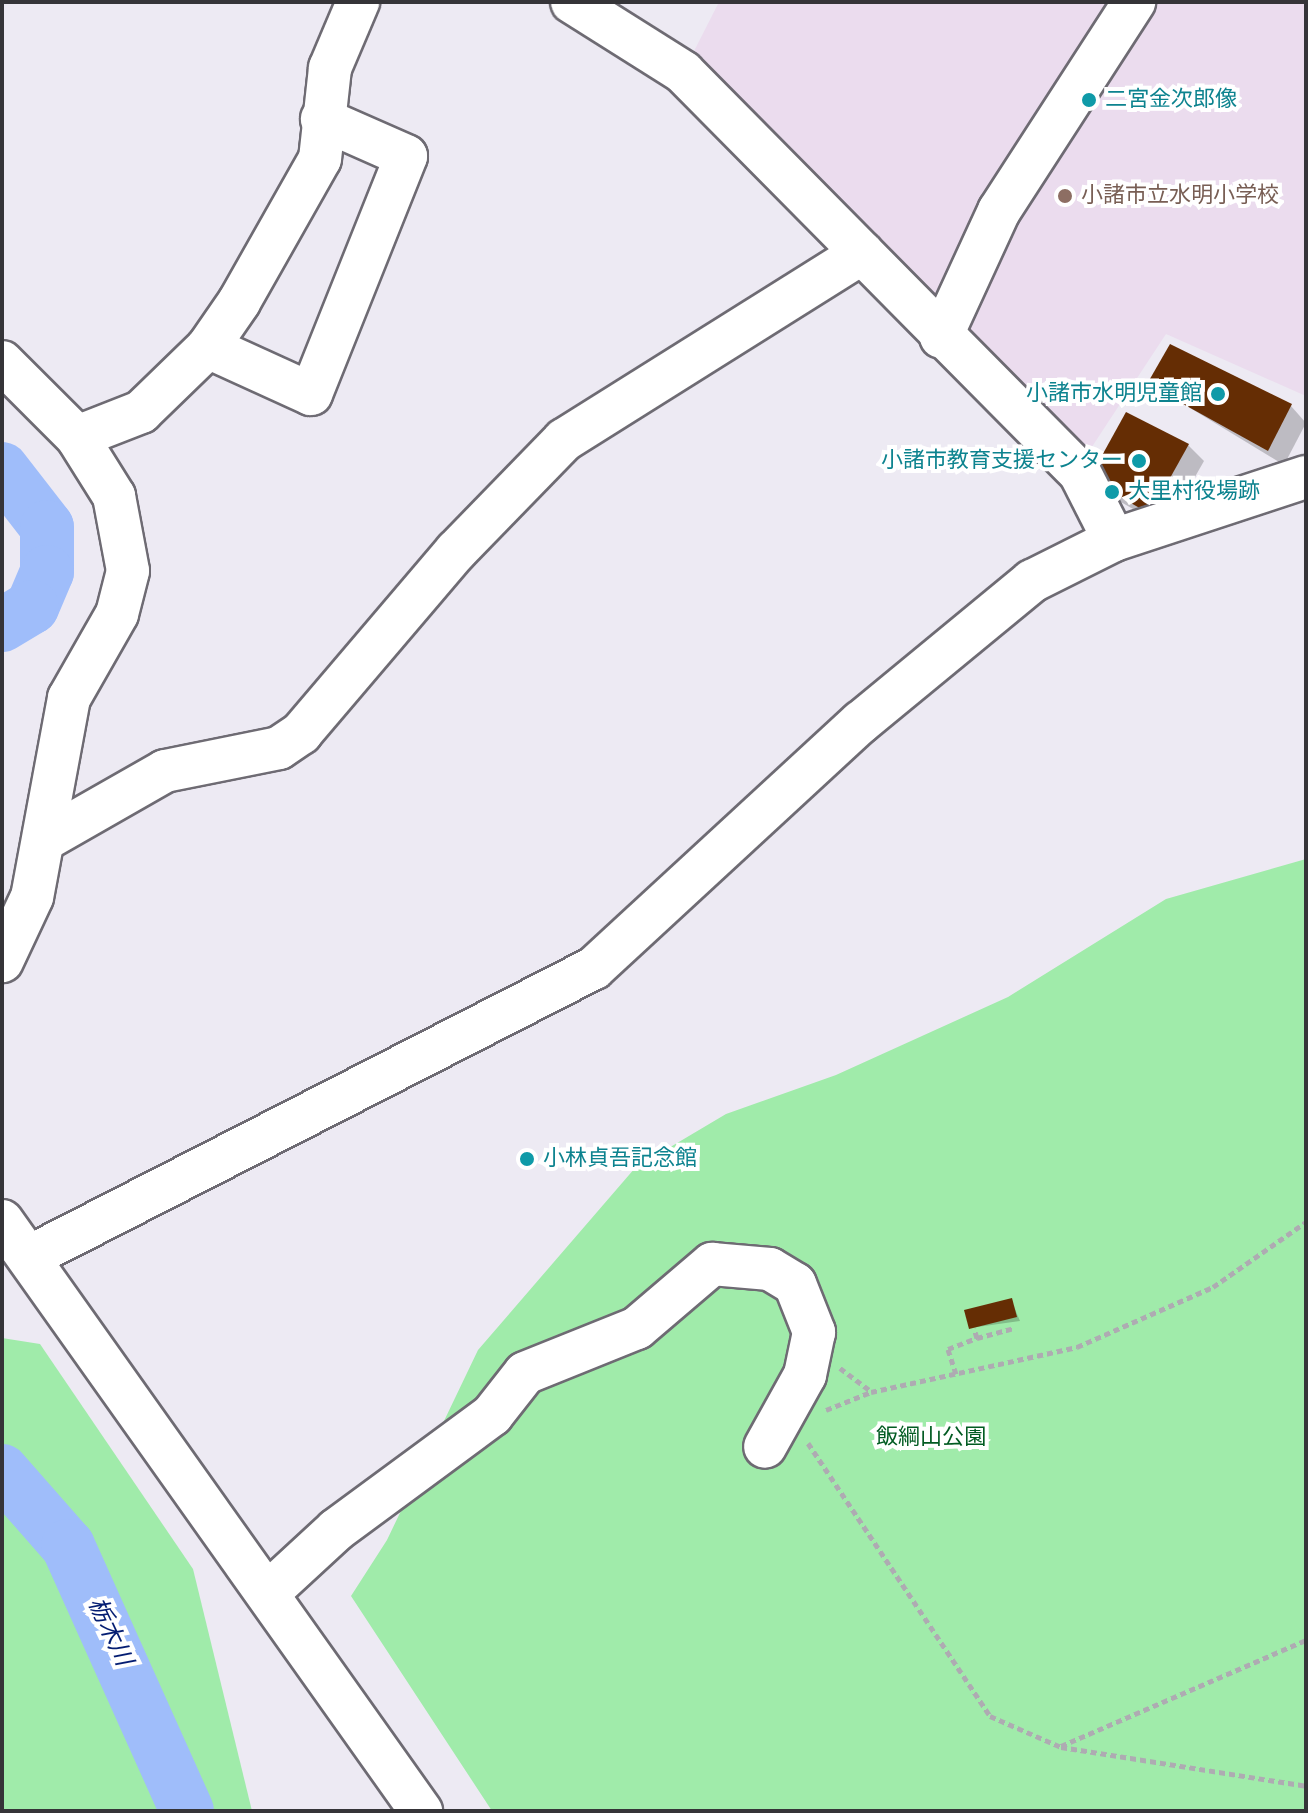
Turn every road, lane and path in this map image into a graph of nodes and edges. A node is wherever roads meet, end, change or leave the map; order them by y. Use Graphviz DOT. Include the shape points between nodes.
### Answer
graph roads {
  1 [pos="358,2"];
  2 [pos="572,2"];
  3 [pos="1134,2"];
  4 [pos="322,119"];
  5 [pos="862,253"];
  6 [pos="941,337"];
  7 [pos="208,347"];
  8 [pos="2,362"];
  9 [pos="77,437"];
  10 [pos="1306,477"];
  11 [pos="1114,540"];
  12 [pos="44,840"];
  13 [pos="2,961"];
  14 [pos="2,1221"];
  15 [pos="1306,1222"];
  16 [pos="31,1256"];
  17 [pos="974,1328"];
  18 [pos="1014,1328"];
  19 [pos="977,1338"];
  20 [pos="956,1374"];
  21 [pos="820,1413"];
  22 [pos="784,1442"];
  23 [pos="270,1591"];
  24 [pos="1306,1640"];
  25 [pos="1061,1747"];
  26 [pos="1306,1786"];
  27 [pos="421,1811"];
  1 -- 4 [label="street" via="330,68"];
  2 -- 5 [label="street" via="683,72"];
  3 -- 6 [label="street" via="999,211"];
  4 -- 7 [label="street" via="320,159"];
  4 -- 7 [label="street" via="406,156 311,394"];
  5 -- 6 [label="street"];
  5 -- 12 [label="street" via="564,440 456,551 301,733 279,748 165,771"];
  6 -- 11 [label="street" via="1080,473"];
  7 -- 9 [label="street" via="141,412"];
  8 -- 9 [label="street"];
  9 -- 12 [label="street" via="114,496 128,571 117,614 69,698"];
  10 -- 11 [label="street"];
  11 -- 16 [label="street" via="1000,602 594,968"];
  12 -- 13 [label="street" via="32,897"];
  14 -- 16 [label="street"];
  15 -- 20 [label="path" via="1213,1287 1149,1317 1077,1347"];
  16 -- 23 [label="street"];
  17 -- 19 [label="path"];
  18 -- 19 [label="path"];
  19 -- 20 [label="path" via="948,1349"];
  20 -- 21 [label="path" via="871,1392"];
  22 -- 23 [label="street" via="814,1332 795,1284 770,1269 712,1264 637,1328 525,1373 492,1415 336,1530"];
  22 -- 25 [label="path" via="990,1716"];
  23 -- 27 [label="street"];
  24 -- 25 [label="path"];
  25 -- 26 [label="path"];
}
